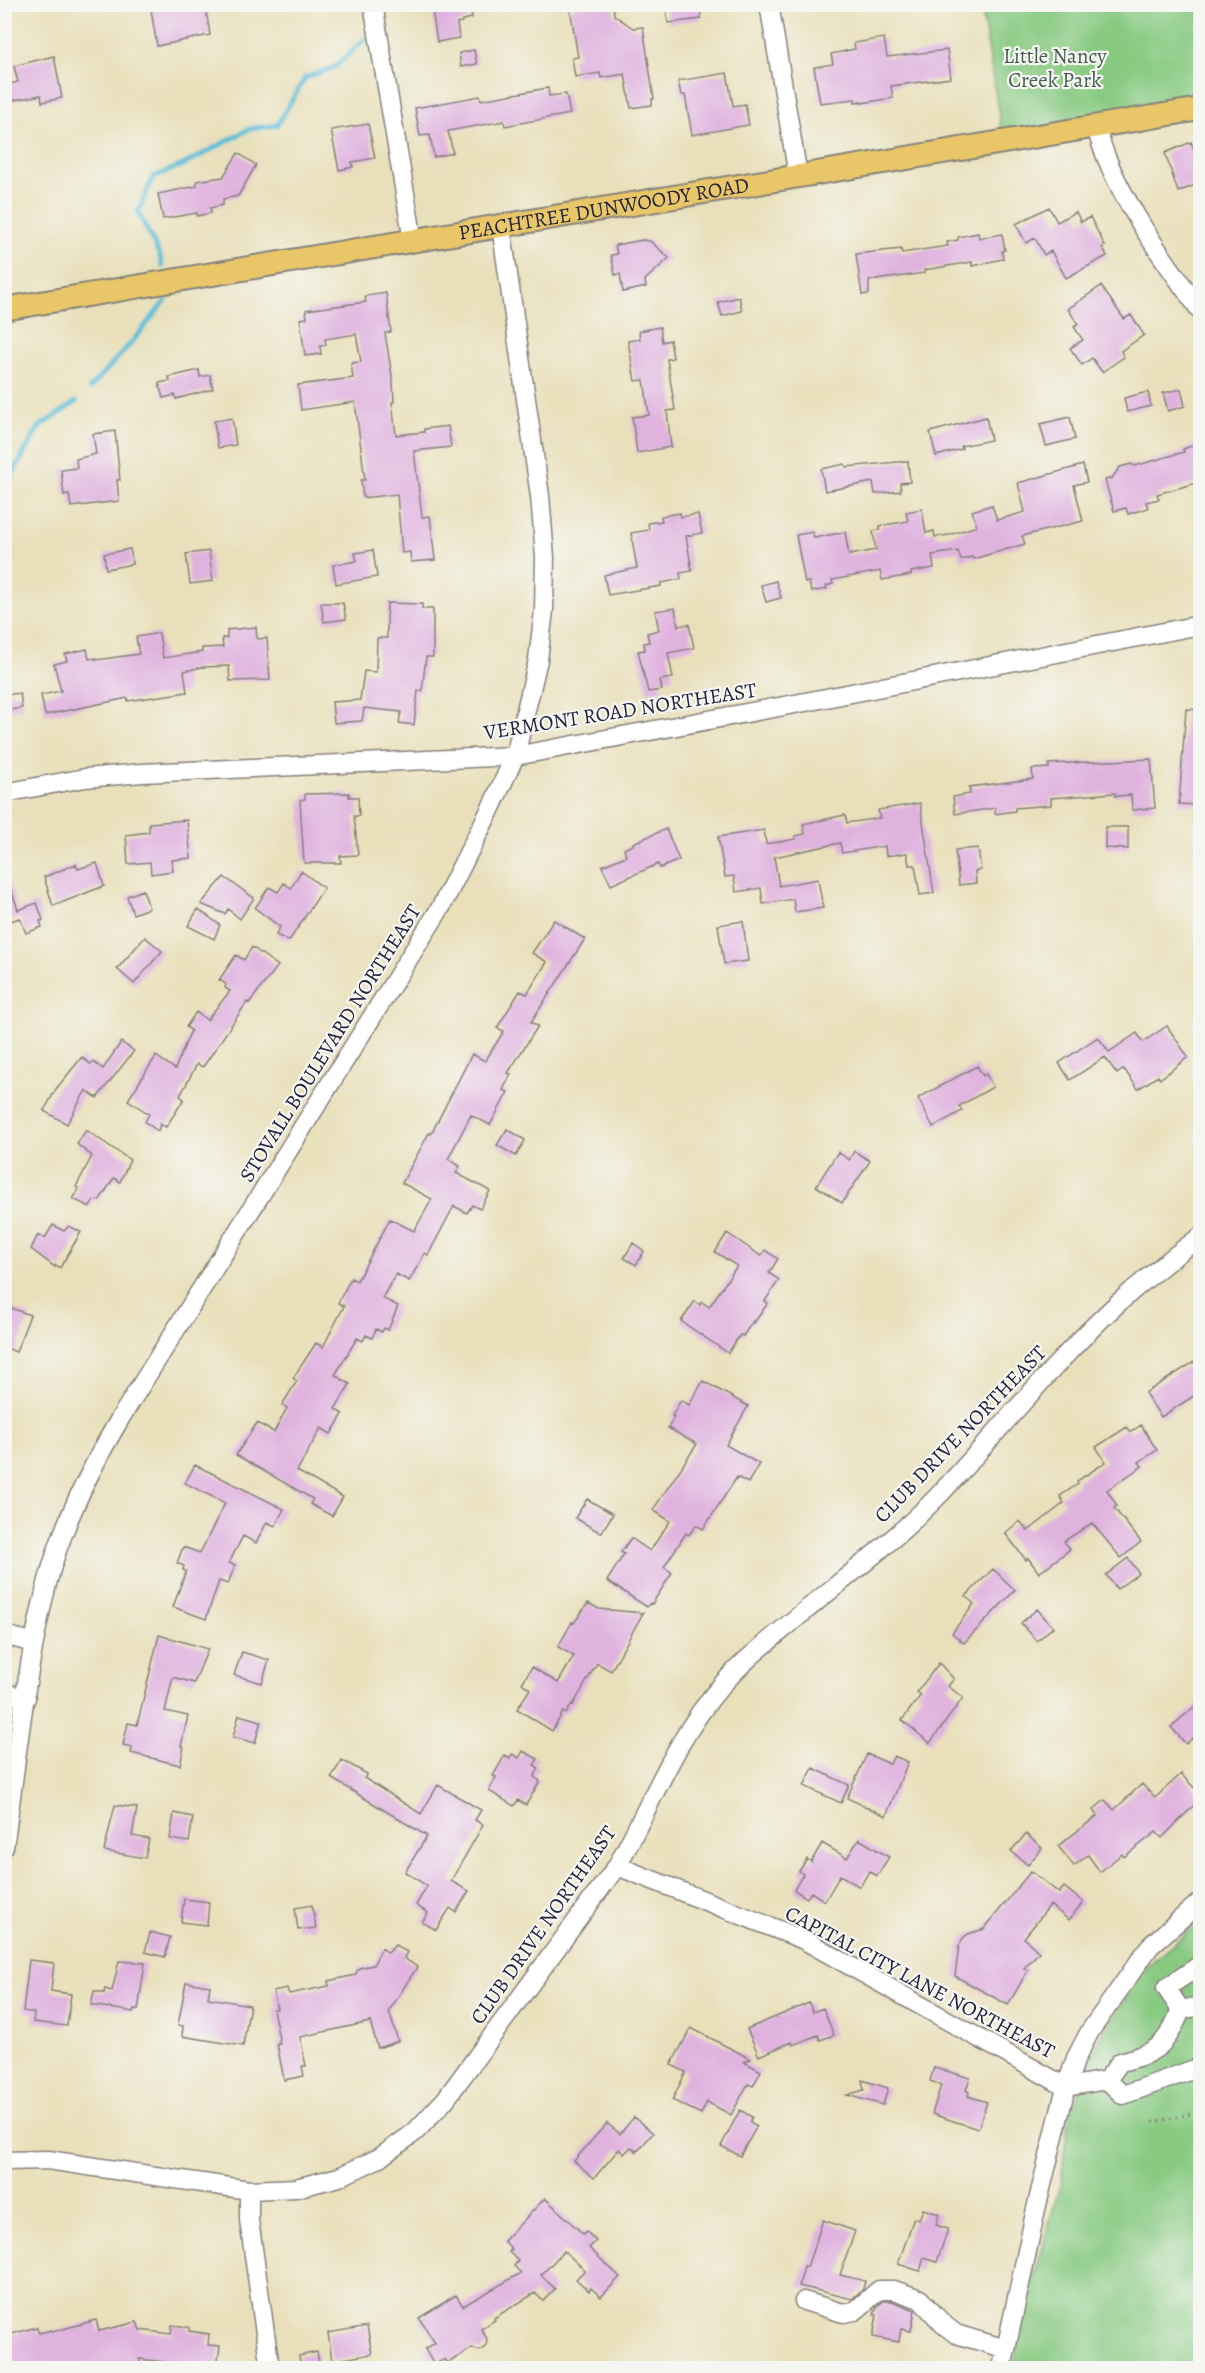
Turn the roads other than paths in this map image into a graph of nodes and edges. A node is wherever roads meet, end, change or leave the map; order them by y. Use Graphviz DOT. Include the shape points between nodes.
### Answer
graph roads {
  1 [pos="373,4"];
  2 [pos="769,4"];
  3 [pos="1200,109"];
  4 [pos="1096,126"];
  5 [pos="798,176"];
  6 [pos="501,226"];
  7 [pos="413,241"];
  8 [pos="4,309"];
  9 [pos="1200,310"];
  10 [pos="1200,625"];
  11 [pos="515,756"];
  12 [pos="4,793"];
  13 [pos="1200,1237"];
  14 [pos="4,1635"];
  15 [pos="34,1643"];
  16 [pos="4,1693"];
  17 [pos="26,1698"];
  18 [pos="4,1847"];
  19 [pos="617,1866"];
  20 [pos="1200,1902"];
  21 [pos="1200,1965"];
  22 [pos="1200,2006"];
  23 [pos="1181,2010"];
  24 [pos="1200,2067"];
  25 [pos="1107,2080"];
  26 [pos="1066,2087"];
  27 [pos="4,2161"];
  28 [pos="249,2190"];
  29 [pos="804,2301"];
  30 [pos="1006,2349"];
  31 [pos="270,2368"];
  32 [pos="1002,2368"];
  1 -- 7 [label="street"];
  2 -- 5 [label="street"];
  3 -- 4 [label="main road, PEACHTREE DUNWOODY ROAD"];
  4 -- 5 [label="main road, PEACHTREE DUNWOODY ROAD"];
  4 -- 9 [label="street" via="1103,154 1137,216"];
  5 -- 6 [label="main road, PEACHTREE DUNWOODY ROAD"];
  6 -- 7 [label="main road, PEACHTREE DUNWOODY ROAD"];
  6 -- 11 [label="street, STOVALL BOULEVARD NORTHEAST" via="545,556 538,660"];
  7 -- 8 [label="main road, PEACHTREE DUNWOODY ROAD"];
  10 -- 11 [label="street, VERMONT ROAD NORTHEAST"];
  11 -- 12 [label="street, VERMONT ROAD NORTHEAST" via="142,773 85,778"];
  11 -- 15 [label="street, STOVALL BOULEVARD NORTHEAST" via="441,907 113,1431 66,1526 47,1582"];
  13 -- 19 [label="street, CLUB DRIVE NORTHEAST" via="1115,1306 898,1534 722,1684 680,1743"];
  14 -- 15 [label="street"];
  15 -- 17 [label="street, STOVALL BOULEVARD NORTHEAST"];
  16 -- 17 [label="street"];
  17 -- 18 [label="street, STOVALL BOULEVARD NORTHEAST"];
  19 -- 26 [label="street, CAPITAL CITY LANE NORTHEAST" via="804,1940"];
  19 -- 28 [label="street, CLUB DRIVE NORTHEAST" via="446,2100 415,2132 379,2158 339,2177 296,2188"];
  20 -- 26 [label="street" via="1144,1955 1090,2031"];
  21 -- 23 [label="street" via="1166,1988"];
  22 -- 23 [label="street"];
  23 -- 25 [label="street" via="1161,2047 1120,2061"];
  24 -- 25 [label="street" via="1123,2095"];
  25 -- 26 [label="street"];
  26 -- 30 [label="street"];
  27 -- 28 [label="street, CLUB DRIVE NORTHEAST" via="48,2160"];
  28 -- 31 [label="street" via="249,2220"];
  29 -- 30 [label="street" via="843,2313 855,2311 879,2290 894,2290 921,2299 956,2334"];
  30 -- 32 [label="street"];
}
